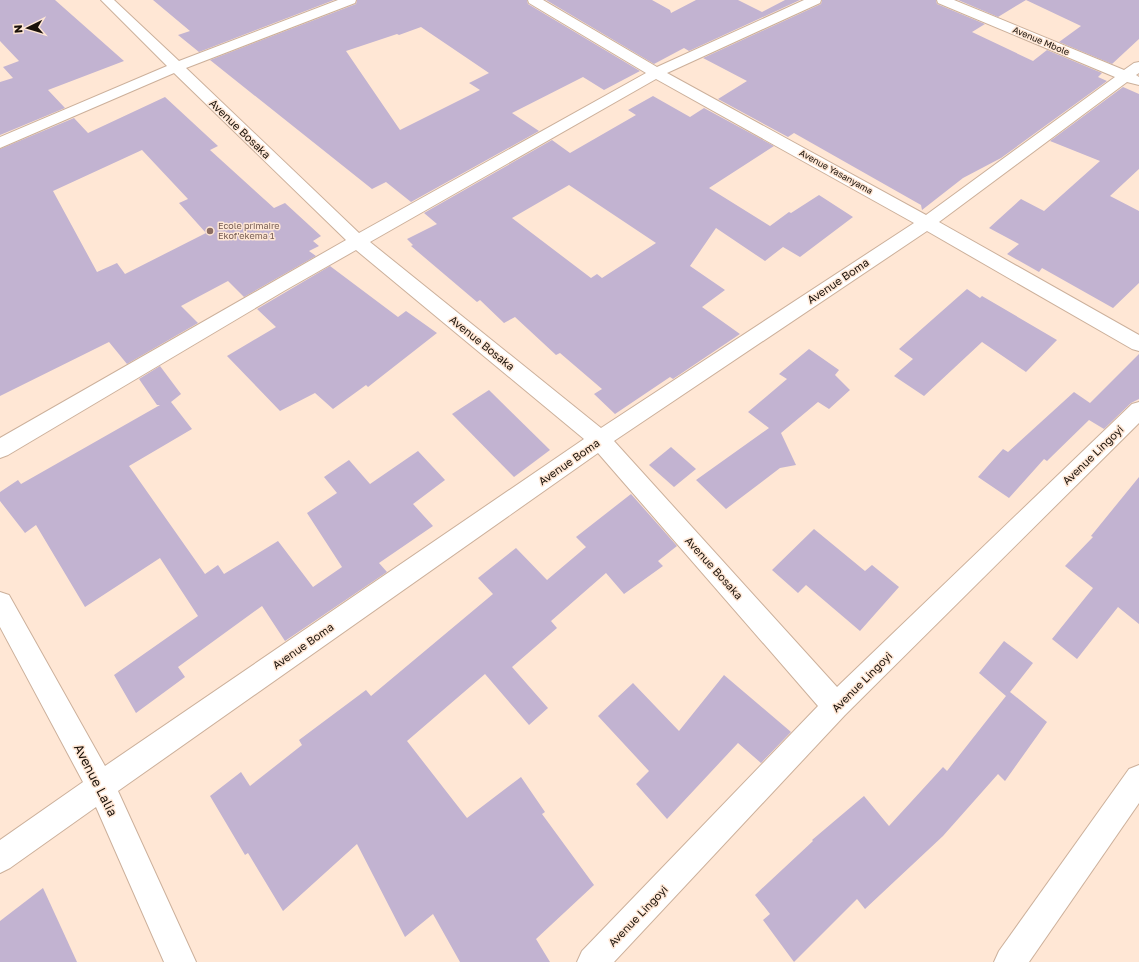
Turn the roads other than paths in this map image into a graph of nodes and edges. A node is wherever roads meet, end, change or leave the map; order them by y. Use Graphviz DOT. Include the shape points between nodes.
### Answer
graph roads {
  1 [pos="107,0"];
  2 [pos="350,0"];
  3 [pos="534,0"];
  4 [pos="815,0"];
  5 [pos="943,0"];
  6 [pos="176,67"];
  7 [pos="656,73"];
  8 [pos="1135,75"];
  9 [pos="0,143"];
  10 [pos="927,222"];
  11 [pos="357,241"];
  12 [pos="1139,344"];
  13 [pos="1139,410"];
  14 [pos="600,440"];
  15 [pos="0,449"];
  16 [pos="0,603"];
  17 [pos="836,706"];
  18 [pos="1139,779"];
  19 [pos="101,786"];
  20 [pos="0,858"];
  21 [pos="180,962"];
  22 [pos="593,962"];
  23 [pos="1010,962"];
  1 -- 6 [label="street, Avenue Bosaka"];
  2 -- 6 [label="street"];
  3 -- 7 [label="street, Avenue Yasanyama"];
  4 -- 7 [label="street"];
  5 -- 8 [label="street, Avenue Mbole"];
  6 -- 9 [label="street"];
  6 -- 11 [label="street, Avenue Bosaka"];
  7 -- 10 [label="street, Avenue Yasanyama"];
  7 -- 11 [label="street"];
  8 -- 10 [label="street, Avenue Boma"];
  10 -- 12 [label="street, Avenue Yasanyama"];
  10 -- 14 [label="street, Avenue Boma"];
  11 -- 14 [label="street, Avenue Bosaka"];
  11 -- 15 [label="street"];
  13 -- 17 [label="street, Avenue Lingoyi"];
  14 -- 17 [label="street, Avenue Bosaka"];
  14 -- 19 [label="street, Avenue Boma"];
  16 -- 19 [label="street, Avenue Lalia"];
  17 -- 22 [label="street, Avenue Lingoyi"];
  18 -- 23 [label="street"];
  19 -- 20 [label="street, Avenue Boma"];
  19 -- 21 [label="street, Avenue Lalia"];
}
